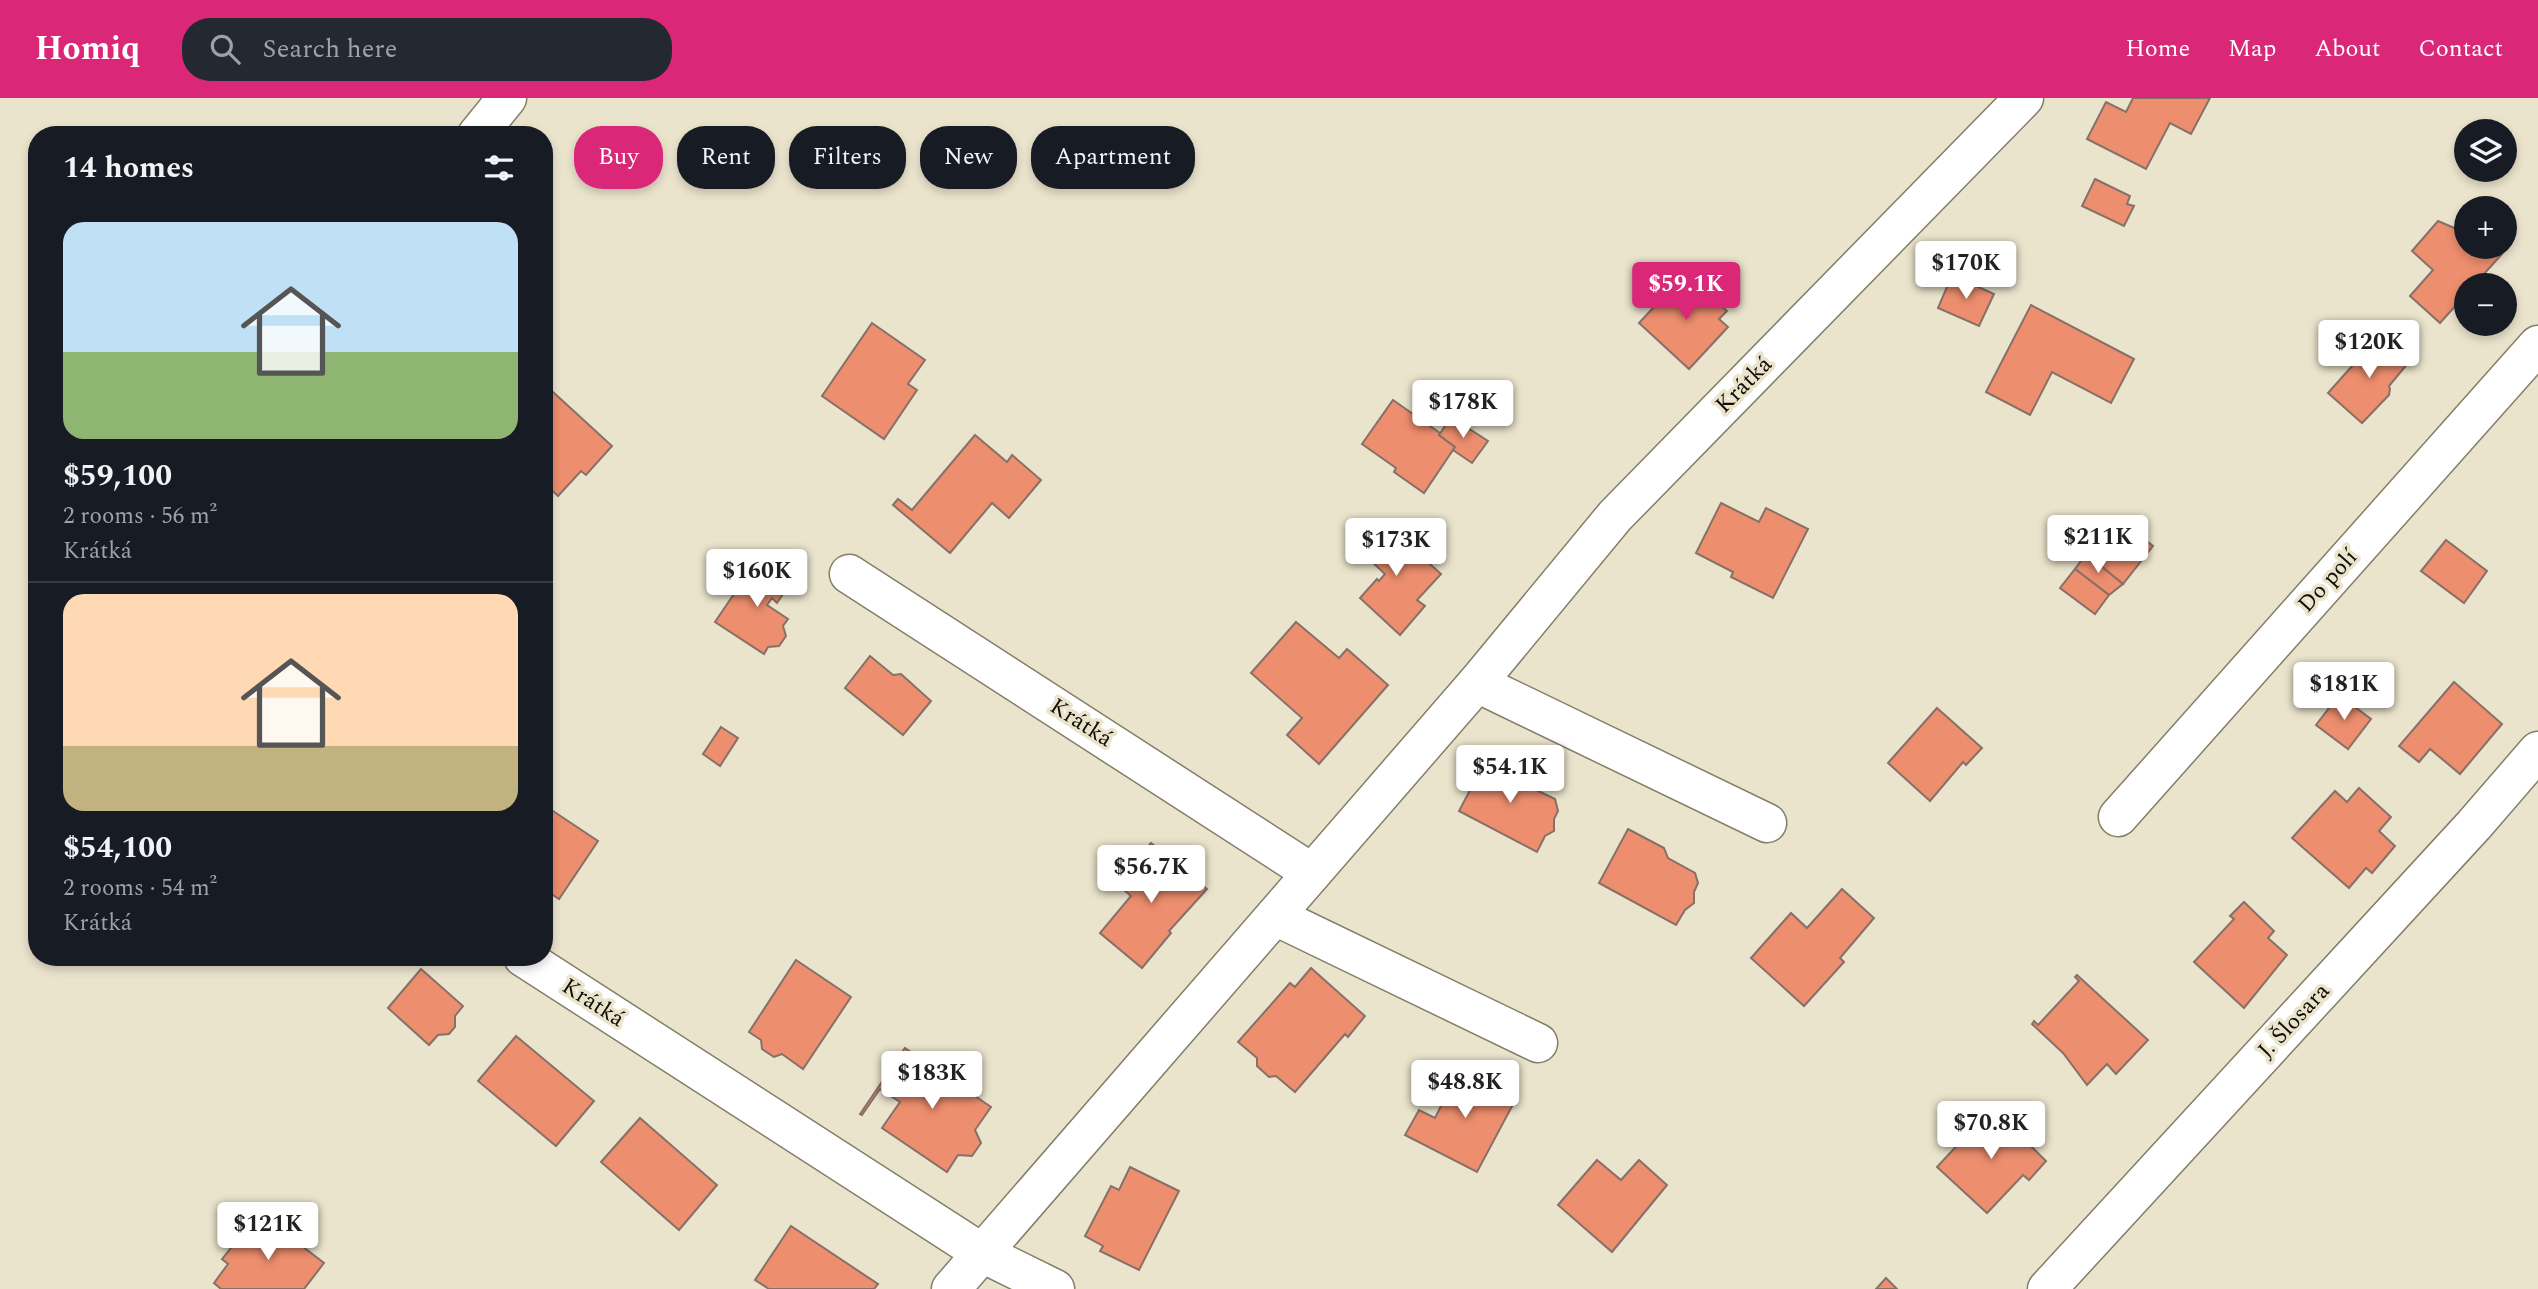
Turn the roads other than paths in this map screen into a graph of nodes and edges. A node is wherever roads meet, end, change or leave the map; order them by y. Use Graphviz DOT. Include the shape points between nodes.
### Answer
graph roads {
  1 [pos="507,98"];
  2 [pos="2024,98"];
  3 [pos="484,126"];
  4 [pos="2538,345"];
  5 [pos="849,574"];
  6 [pos="1478,683"];
  7 [pos="2538,751"];
  8 [pos="2118,817"];
  9 [pos="1767,822"];
  10 [pos="1312,873"];
  11 [pos="1275,916"];
  12 [pos="537,966"];
  13 [pos="1538,1043"];
  14 [pos="982,1253"];
  15 [pos="951,1289"];
  16 [pos="1055,1289"];
  17 [pos="2047,1289"];
  1 -- 3 [label="street"];
  2 -- 6 [label="street, Krátká" via="1615,516"];
  4 -- 8 [label="street, Do polí"];
  5 -- 10 [label="street, Krátká"];
  6 -- 9 [label="street"];
  6 -- 10 [label="street, Krátká"];
  7 -- 17 [label="street, J. Šlosara"];
  10 -- 11 [label="street, Krátká"];
  11 -- 13 [label="street"];
  11 -- 14 [label="street, Krátká"];
  12 -- 14 [label="street, Krátká"];
  14 -- 15 [label="street, Krátká"];
  14 -- 16 [label="street, Krátká"];
}
